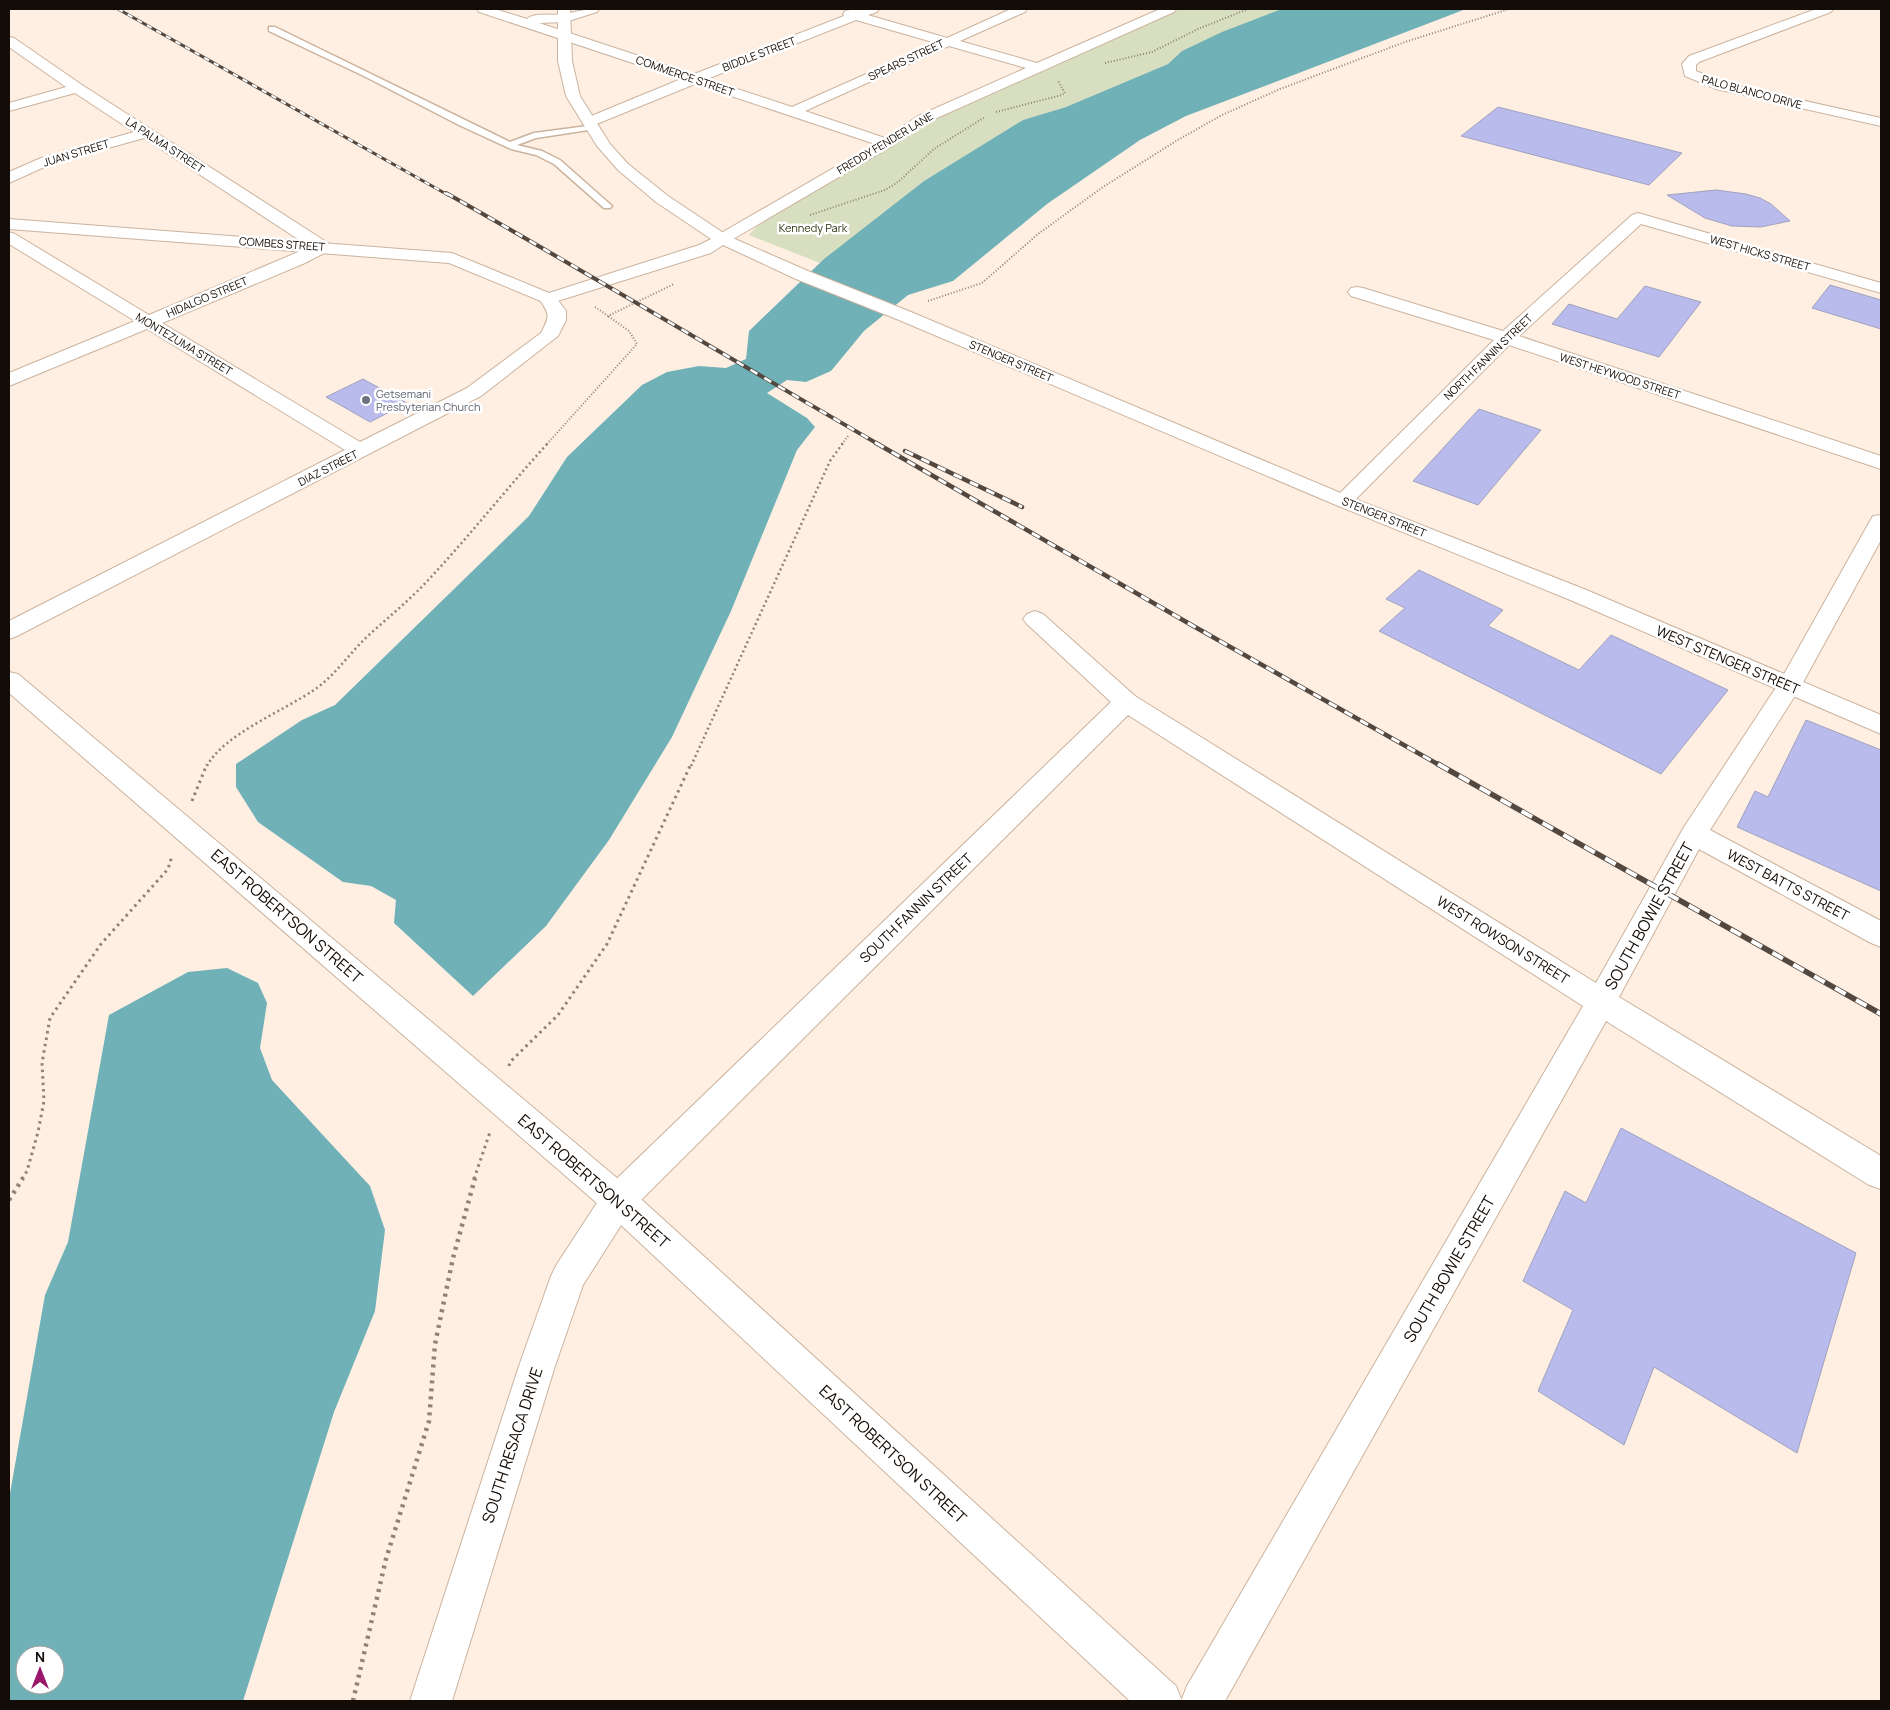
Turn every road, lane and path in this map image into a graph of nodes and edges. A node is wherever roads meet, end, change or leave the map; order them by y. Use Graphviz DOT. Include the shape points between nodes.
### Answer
graph roads {
  1 [pos="483,9"];
  2 [pos="594,9"];
  3 [pos="832,9"];
  4 [pos="873,9"];
  5 [pos="1020,9"];
  6 [pos="1170,9"];
  7 [pos="1248,9"];
  8 [pos="1509,9"];
  9 [pos="1827,9"];
  10 [pos="564,13"];
  11 [pos="856,16"];
  12 [pos="517,21"];
  13 [pos="272,29"];
  14 [pos="564,35"];
  15 [pos="944,42"];
  16 [pos="11,44"];
  17 [pos="1100,64"];
  18 [pos="1040,68"];
  19 [pos="1061,76"];
  20 [pos="694,79"];
  21 [pos="77,88"];
  22 [pos="9,107"];
  23 [pos="792,112"];
  24 [pos="995,113"];
  25 [pos="989,115"];
  26 [pos="1881,122"];
  27 [pos="591,125"];
  28 [pos="146,132"];
  29 [pos="887,143"];
  30 [pos="510,145"];
  31 [pos="9,178"];
  32 [pos="607,206"];
  33 [pos="809,216"];
  34 [pos="1638,218"];
  35 [pos="9,224"];
  36 [pos="9,237"];
  37 [pos="722,238"];
  38 [pos="322,247"];
  39 [pos="680,281"];
  40 [pos="1881,288"];
  41 [pos="571,292"];
  42 [pos="1358,292"];
  43 [pos="548,299"];
  44 [pos="608,316"];
  45 [pos="905,316"];
  46 [pos="148,322"];
  47 [pos="1506,338"];
  48 [pos="9,380"];
  49 [pos="848,436"];
  50 [pos="360,451"];
  51 [pos="1881,463"];
  52 [pos="1343,501"];
  53 [pos="1881,521"];
  54 [pos="1576,594"];
  55 [pos="1035,619"];
  56 [pos="9,631"];
  57 [pos="9,680"];
  58 [pos="1789,686"];
  59 [pos="1126,702"];
  60 [pos="1881,725"];
  61 [pos="183,826"];
  62 [pos="1694,834"];
  63 [pos="1881,935"];
  64 [pos="1601,1002"];
  65 [pos="501,1100"];
  66 [pos="1881,1174"];
  67 [pos="9,1200"];
  68 [pos="618,1200"];
  69 [pos="353,1701"];
  70 [pos="432,1701"];
  71 [pos="1161,1701"];
  72 [pos="1202,1701"];
  1 -- 12 [label="street, COMMERCE STREET"];
  2 -- 10 [label="street"];
  3 -- 11 [label="street"];
  4 -- 11 [label="street, BIDDLE STREET"];
  5 -- 15 [label="street, SPEARS STREET"];
  6 -- 18 [label="street, FREDDY FENDER LANE"];
  7 -- 17 [label="path" via="1152,52"];
  8 -- 45 [label="path" via="1466,21 1323,73 1215,118 1103,187 1038,234 982,282 927,301"];
  9 -- 26 [label="street, PALO BLANCO DRIVE" via="1694,59 1689,64 1690,73 1721,86"];
  10 -- 12 [label="street"];
  10 -- 14 [label="street, STENGER STREET"];
  11 -- 15 [label="street"];
  11 -- 20 [label="street, BIDDLE STREET"];
  12 -- 14 [label="street, COMMERCE STREET"];
  13 -- 30 [label="lane"];
  14 -- 20 [label="street, COMMERCE STREET"];
  14 -- 27 [label="street, STENGER STREET" via="565,61 573,96"];
  15 -- 18 [label="street"];
  15 -- 23 [label="street, SPEARS STREET"];
  16 -- 21 [label="street, LA PALMA STREET"];
  18 -- 29 [label="street, FREDDY FENDER LANE" via="923,119"];
  19 -- 24 [label="path" via="1057,79 1065,90 1062,95"];
  20 -- 23 [label="street, COMMERCE STREET"];
  20 -- 27 [label="street, BIDDLE STREET" via="610,112"];
  21 -- 22 [label="street"];
  21 -- 28 [label="street, LA PALMA STREET"];
  23 -- 29 [label="street, COMMERCE STREET"];
  25 -- 33 [label="path" via="934,150 885,190"];
  27 -- 30 [label="lane" via="534,136"];
  27 -- 37 [label="street, STENGER STREET" via="623,168 662,199"];
  28 -- 31 [label="street, JUAN STREET" via="46,161"];
  28 -- 38 [label="street, LA PALMA STREET"];
  29 -- 37 [label="street, FREDDY FENDER LANE"];
  30 -- 32 [label="lane" via="539,152 558,162"];
  34 -- 40 [label="street, WEST HICKS STREET"];
  34 -- 47 [label="street, NORTH FANNIN STREET"];
  35 -- 38 [label="street, COMBES STREET"];
  36 -- 46 [label="street, MONTEZUMA STREET"];
  37 -- 41 [label="street, FREDDY FENDER LANE" via="705,249"];
  37 -- 45 [label="street, STENGER STREET" via="802,275"];
  38 -- 43 [label="street, COMBES STREET" via="452,258"];
  38 -- 46 [label="street, HIDALGO STREET"];
  39 -- 44 [label="path"];
  41 -- 43 [label="street"];
  41 -- 44 [label="path"];
  42 -- 47 [label="street, WEST HEYWOOD STREET"];
  43 -- 50 [label="street, DIAZ STREET" via="557,311 557,320 549,336 474,392"];
  44 -- 61 [label="path" via="635,338 637,344 630,354 523,470 432,576 325,682 228,741 212,756 201,776"];
  45 -- 52 [label="street, STENGER STREET"];
  46 -- 48 [label="street, HIDALGO STREET"];
  46 -- 50 [label="street, MONTEZUMA STREET"];
  47 -- 51 [label="street, WEST HEYWOOD STREET"];
  47 -- 52 [label="street, NORTH FANNIN STREET"];
  49 -- 65 [label="path" via="830,461 607,944 558,1015 510,1062"];
  50 -- 56 [label="street, DIAZ STREET"];
  52 -- 54 [label="street, STENGER STREET"];
  53 -- 58 [label="street, SOUTH BOWIE STREET"];
  54 -- 58 [label="street, WEST STENGER STREET"];
  55 -- 59 [label="street"];
  57 -- 61 [label="street, EAST ROBERTSON STREET"];
  58 -- 60 [label="street, WEST STENGER STREET"];
  58 -- 62 [label="street, SOUTH BOWIE STREET"];
  59 -- 64 [label="street, WEST ROWSON STREET"];
  59 -- 68 [label="street, SOUTH FANNIN STREET"];
  61 -- 65 [label="street, EAST ROBERTSON STREET"];
  61 -- 67 [label="path" via="168,869 101,944 50,1018 42,1063 44,1101 38,1132 27,1172"];
  62 -- 63 [label="street, WEST BATTS STREET"];
  62 -- 64 [label="street, SOUTH BOWIE STREET"];
  64 -- 66 [label="street, WEST ROWSON STREET"];
  64 -- 72 [label="street, SOUTH BOWIE STREET"];
  65 -- 68 [label="street, EAST ROBERTSON STREET"];
  65 -- 69 [label="path" via="476,1173 453,1258 435,1344 428,1421 386,1559"];
  68 -- 70 [label="street, SOUTH RESACA DRIVE" via="569,1276 537,1366"];
  68 -- 71 [label="street, EAST ROBERTSON STREET"];
}
